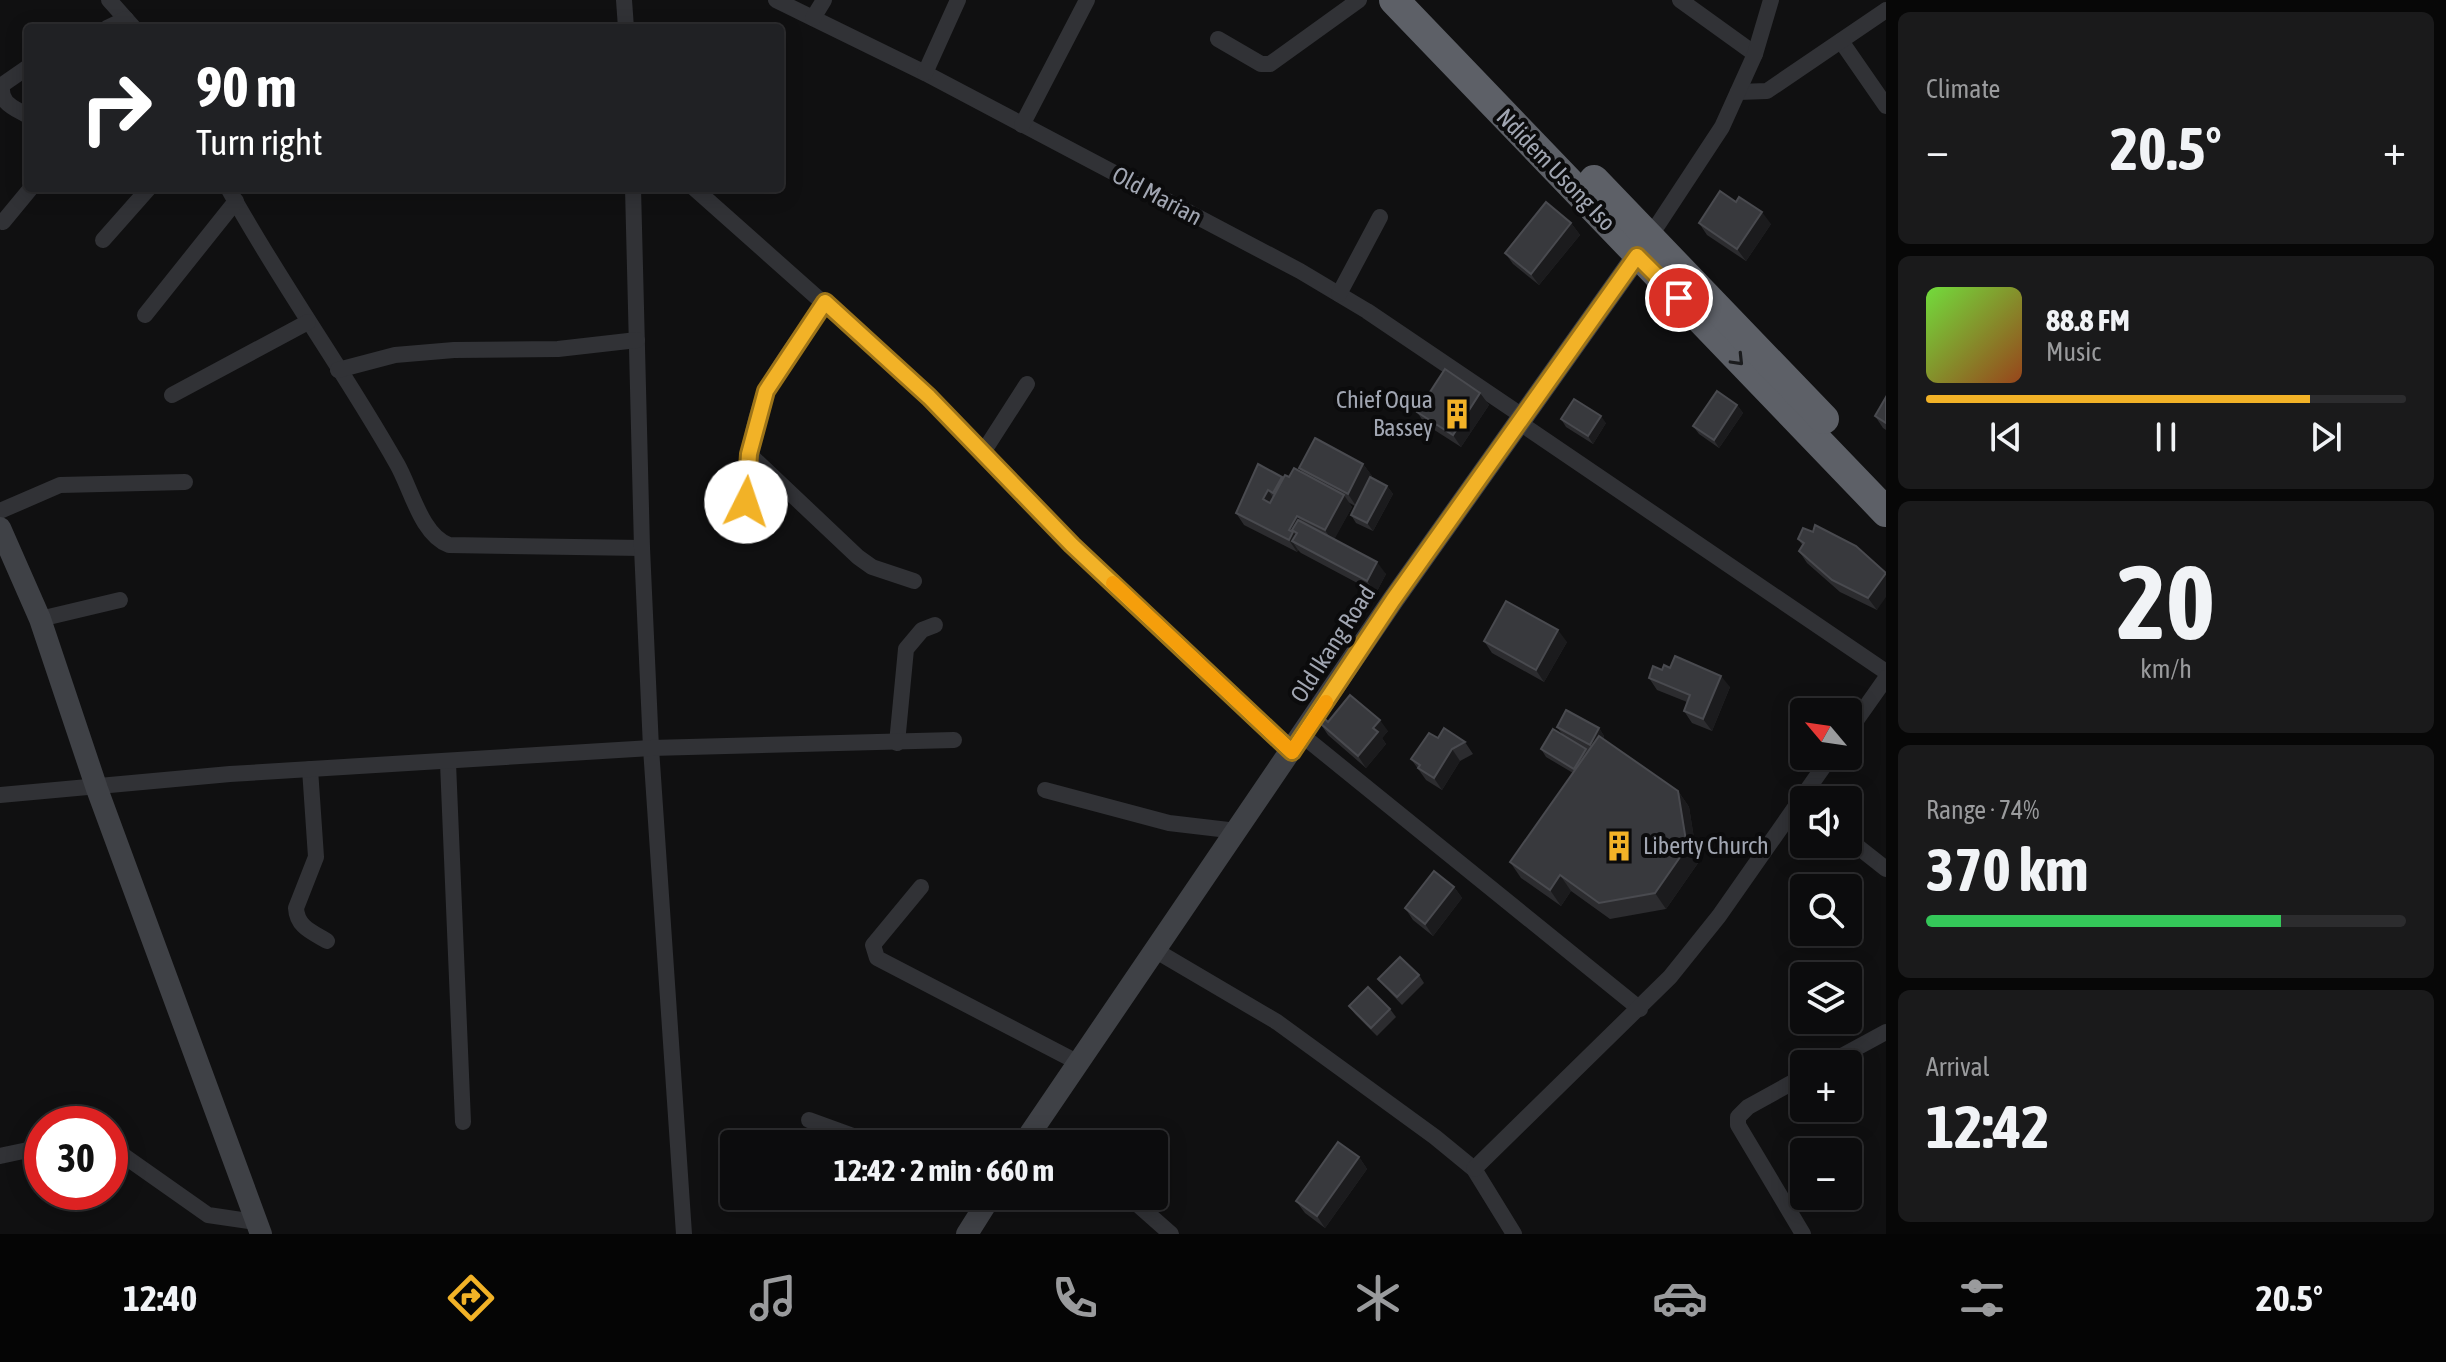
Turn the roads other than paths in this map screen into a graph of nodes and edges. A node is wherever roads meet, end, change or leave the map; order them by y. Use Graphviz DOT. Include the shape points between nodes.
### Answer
graph roads {
  1 [pos="109,0"];
  2 [pos="624,0"];
  3 [pos="776,0"];
  4 [pos="824,0"];
  5 [pos="958,0"];
  6 [pos="1087,0"];
  7 [pos="1359,0"];
  8 [pos="1394,0"];
  9 [pos="1421,0"];
  10 [pos="1680,0"];
  11 [pos="1771,0"];
  12 [pos="1886,10"];
  13 [pos="813,18"];
  14 [pos="130,24"];
  15 [pos="626,24"];
  16 [pos="1218,39"];
  17 [pos="1841,41"];
  18 [pos="1755,54"];
  19 [pos="24,70"];
  20 [pos="925,73"];
  21 [pos="1738,92"];
  22 [pos="1886,106"];
  23 [pos="24,114"];
  24 [pos="1022,125"];
  25 [pos="28,192"];
  26 [pos="145,192"];
  27 [pos="633,192"];
  28 [pos="699,192"];
  29 [pos="232,194"];
  30 [pos="1380,217"];
  31 [pos="3,222"];
  32 [pos="103,240"];
  33 [pos="1643,247"];
  34 [pos="1339,294"];
  35 [pos="825,302"];
  36 [pos="145,315"];
  37 [pos="308,322"];
  38 [pos="637,340"];
  39 [pos="338,370"];
  40 [pos="1027,384"];
  41 [pos="172,395"];
  42 [pos="1522,420"];
  43 [pos="749,454"];
  44 [pos="982,454"];
  45 [pos="185,482"];
  46 [pos="1886,484"];
  47 [pos="0,511"];
  48 [pos="1886,512"];
  49 [pos="744,526"];
  50 [pos="0,528"];
  51 [pos="642,548"];
  52 [pos="914,581"];
  53 [pos="120,600"];
  54 [pos="40,619"];
  55 [pos="935,625"];
  56 [pos="1886,675"];
  57 [pos="1862,711"];
  58 [pos="954,740"];
  59 [pos="897,743"];
  60 [pos="1298,744"];
  61 [pos="651,748"];
  62 [pos="448,763"];
  63 [pos="310,769"];
  64 [pos="97,789"];
  65 [pos="1045,790"];
  66 [pos="0,795"];
  67 [pos="1790,819"];
  68 [pos="1237,831"];
  69 [pos="1862,850"];
  70 [pos="1886,869"];
  71 [pos="921,887"];
  72 [pos="327,941"];
  73 [pos="1153,949"];
  74 [pos="1640,1009"];
  75 [pos="1886,1032"];
  76 [pos="1853,1050"];
  77 [pos="1077,1062"];
  78 [pos="1790,1084"];
  79 [pos="809,1120"];
  80 [pos="463,1122"];
  81 [pos="836,1130"];
  82 [pos="1040,1130"];
  83 [pos="24,1151"];
  84 [pos="0,1156"];
  85 [pos="128,1159"];
  86 [pos="1474,1169"];
  87 [pos="982,1210"];
  88 [pos="1144,1210"];
  89 [pos="259,1228"];
  90 [pos="684,1234"];
  91 [pos="967,1234"];
  92 [pos="1171,1234"];
  93 [pos="1514,1234"];
  94 [pos="1803,1234"];
  1 -- 14 [label="street"];
  2 -- 15 [label="street"];
  3 -- 13 [label="street, Old Marian"];
  4 -- 13 [label="street"];
  5 -- 20 [label="street"];
  6 -- 24 [label="street"];
  7 -- 16 [label="street" via="1270,64"];
  8 -- 33 [label="highway, Ndidem Usong Iso"];
  9 -- 33 [label="highway, Ndidem Usong Iso"];
  10 -- 18 [label="street"];
  11 -- 18 [label="street"];
  12 -- 17 [label="street"];
  13 -- 20 [label="street, Old Marian"];
  17 -- 21 [label="street" via="1767,91"];
  17 -- 22 [label="street"];
  18 -- 21 [label="street"];
  19 -- 23 [label="street" via="2,85 1,96"];
  20 -- 24 [label="street, Old Marian"];
  21 -- 33 [label="street" via="1722,127"];
  24 -- 34 [label="street, Old Marian"];
  25 -- 31 [label="street"];
  26 -- 32 [label="street"];
  27 -- 38 [label="street"];
  28 -- 35 [label="street"];
  29 -- 36 [label="street"];
  29 -- 37 [label="street"];
  30 -- 34 [label="street"];
  33 -- 42 [label="street, Old Ikang Road"];
  33 -- 46 [label="highway, Ndidem Usong Iso"];
  33 -- 48 [label="highway, Ndidem Usong Iso, one-way"];
  34 -- 42 [label="street, Old Marian"];
  35 -- 43 [label="street" via="766,391"];
  35 -- 44 [label="street" via="929,397"];
  37 -- 39 [label="street"];
  37 -- 41 [label="street"];
  38 -- 39 [label="street" via="558,349 395,355"];
  38 -- 51 [label="street"];
  39 -- 51 [label="street" via="441,542"];
  40 -- 44 [label="street"];
  42 -- 56 [label="street, Old Marian"];
  42 -- 60 [label="street, Old Ikang Road"];
  43 -- 49 [label="street"];
  43 -- 52 [label="street" via="858,557"];
  44 -- 60 [label="street" via="1072,545"];
  45 -- 47 [label="street" via="60,485"];
  50 -- 54 [label="street"];
  51 -- 61 [label="street"];
  53 -- 54 [label="street"];
  54 -- 64 [label="street"];
  55 -- 59 [label="street" via="922,630 906,649"];
  56 -- 57 [label="street"];
  58 -- 59 [label="street"];
  59 -- 61 [label="street"];
  60 -- 68 [label="street, Old Ikang Road"];
  60 -- 74 [label="street"];
  61 -- 62 [label="street"];
  61 -- 90 [label="street"];
  62 -- 63 [label="street"];
  62 -- 80 [label="street"];
  63 -- 64 [label="street"];
  63 -- 72 [label="street" via="316,857 296,908 302,926"];
  64 -- 66 [label="street"];
  64 -- 89 [label="street"];
  65 -- 68 [label="street" via="1169,823"];
  67 -- 74 [label="street" via="1719,916"];
  68 -- 73 [label="street, Old Ikang Road"];
  69 -- 70 [label="street"];
  71 -- 77 [label="street" via="873,945 877,958"];
  73 -- 77 [label="street, Old Ikang Road"];
  73 -- 86 [label="street" via="1277,1022"];
  74 -- 86 [label="street"];
  75 -- 76 [label="street"];
  77 -- 82 [label="street, Old Ikang Road"];
  78 -- 94 [label="street" via="1748,1107 1738,1125"];
  79 -- 81 [label="street"];
  83 -- 84 [label="street"];
  85 -- 89 [label="street" via="208,1215"];
  86 -- 93 [label="street"];
  87 -- 91 [label="street"];
  88 -- 92 [label="street"];
}
